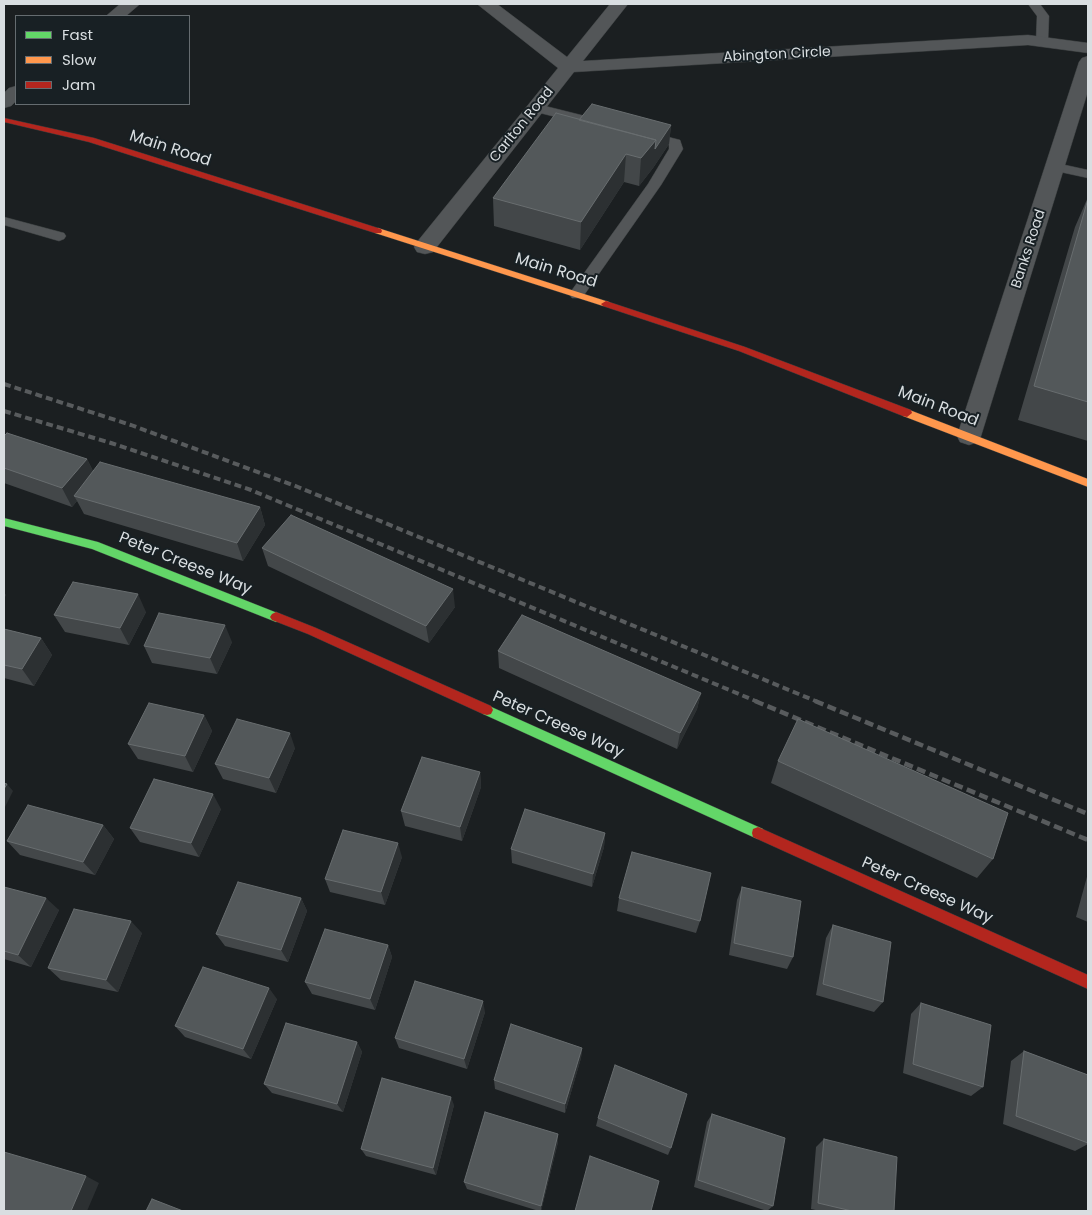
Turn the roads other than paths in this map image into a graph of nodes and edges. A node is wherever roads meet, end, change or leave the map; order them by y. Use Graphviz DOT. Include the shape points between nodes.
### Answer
graph roads {
  1 [pos="131,4"];
  2 [pos="486,4"];
  3 [pos="619,4"];
  4 [pos="1034,4"];
  5 [pos="116,15"];
  6 [pos="1042,41"];
  7 [pos="1088,48"];
  8 [pos="1088,62"];
  9 [pos="568,67"];
  10 [pos="15,93"];
  11 [pos="4,102"];
  12 [pos="537,108"];
  13 [pos="4,120"];
  14 [pos="1056,167"];
  15 [pos="1088,174"];
  16 [pos="4,221"];
  17 [pos="59,236"];
  18 [pos="425,247"];
  19 [pos="577,294"];
  20 [pos="969,436"];
  21 [pos="1088,483"];
  22 [pos="4,522"];
  23 [pos="1088,982"];
  1 -- 5 [label="street"];
  2 -- 9 [label="street"];
  3 -- 9 [label="street, Carlton Road"];
  4 -- 6 [label="lane" via="1043,16"];
  6 -- 7 [label="street, Abington Circle"];
  6 -- 9 [label="street, Abington Circle"];
  8 -- 14 [label="street, Banks Road"];
  9 -- 12 [label="street, Carlton Road"];
  10 -- 11 [label="street"];
  12 -- 18 [label="street, Carlton Road"];
  12 -- 19 [label="lane" via="675,143 677,147"];
  13 -- 18 [label="main road, Main Road" via="91,140"];
  14 -- 15 [label="lane"];
  14 -- 20 [label="street, Banks Road"];
  16 -- 17 [label="lane"];
  18 -- 19 [label="main road, Main Road"];
  19 -- 20 [label="main road, Main Road" via="742,349"];
  20 -- 21 [label="main road, Main Road"];
  22 -- 23 [label="main road, Peter Creese Way" via="94,545 312,631"];
}
